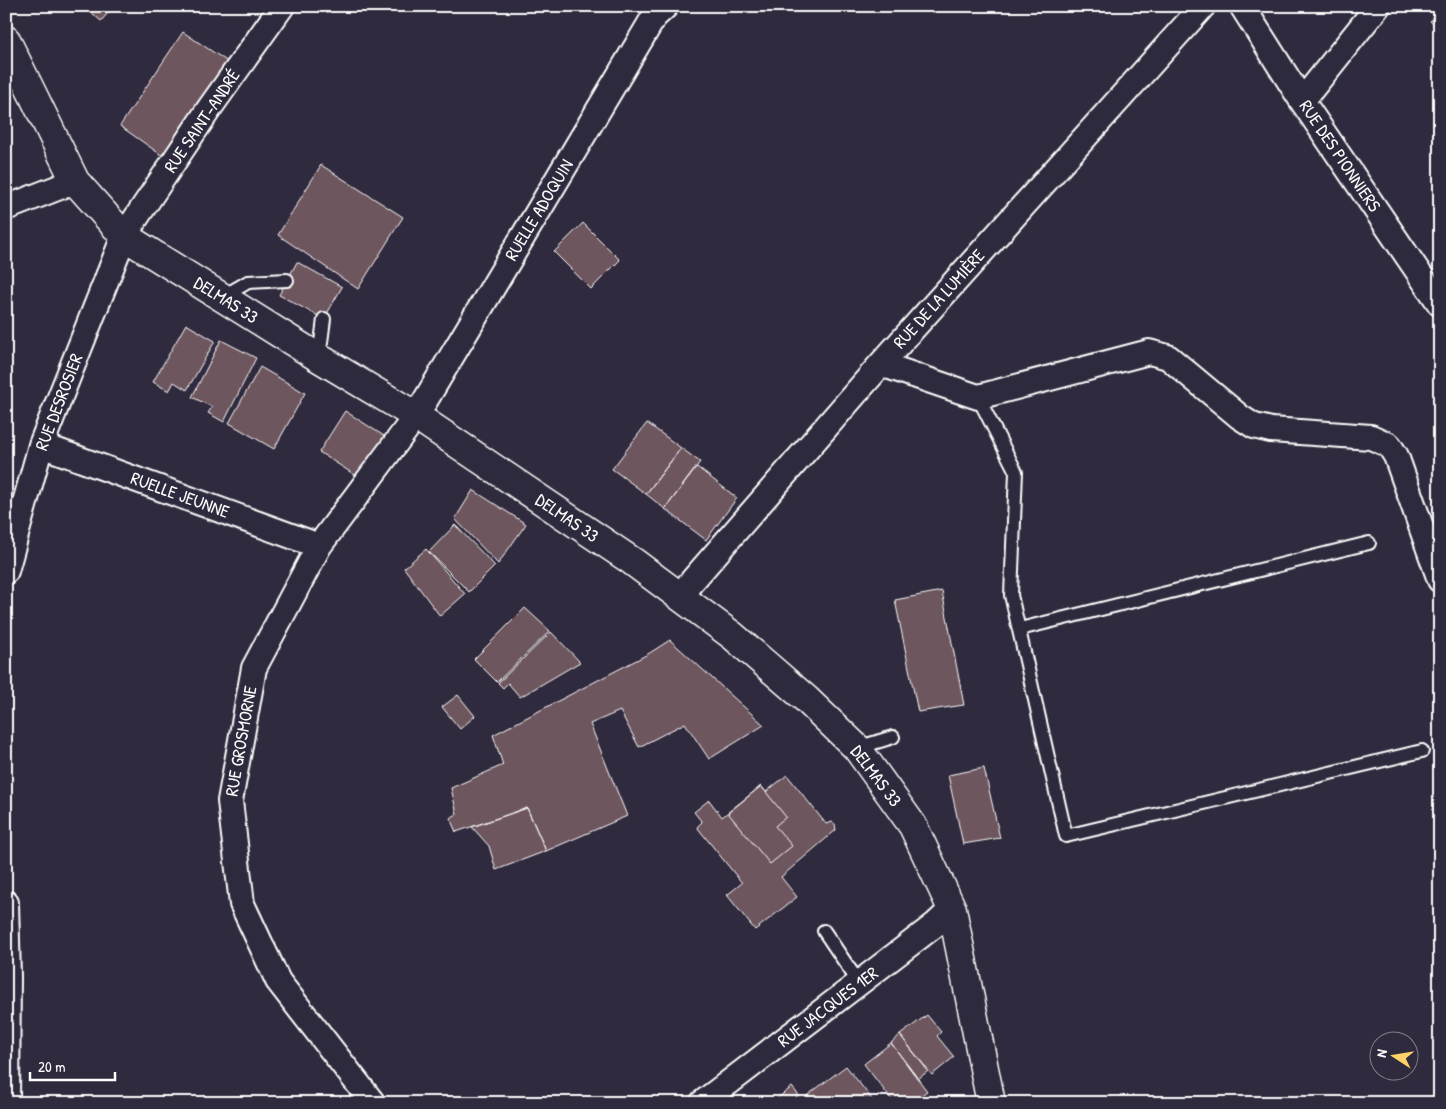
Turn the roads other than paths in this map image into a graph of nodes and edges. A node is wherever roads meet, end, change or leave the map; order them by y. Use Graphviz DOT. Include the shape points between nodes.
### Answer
graph roads {
  1 [pos="282,6"];
  2 [pos="666,6"];
  3 [pos="1202,6"];
  4 [pos="1242,6"];
  5 [pos="1378,6"];
  6 [pos="6,40"];
  7 [pos="1302,101"];
  8 [pos="75,181"];
  9 [pos="6,205"];
  10 [pos="124,236"];
  11 [pos="287,280"];
  12 [pos="222,297"];
  13 [pos="1440,304"];
  14 [pos="324,319"];
  15 [pos="318,358"];
  16 [pos="881,364"];
  17 [pos="978,397"];
  18 [pos="416,416"];
  19 [pos="41,444"];
  20 [pos="1369,543"];
  21 [pos="319,546"];
  22 [pos="6,572"];
  23 [pos="1438,572"];
  24 [pos="679,596"];
  25 [pos="1020,629"];
  26 [pos="893,737"];
  27 [pos="857,748"];
  28 [pos="1422,751"];
  29 [pos="6,903"];
  30 [pos="952,909"];
  31 [pos="824,931"];
  32 [pos="7,976"];
  33 [pos="859,983"];
  34 [pos="7,1103"];
  35 [pos="372,1103"];
  36 [pos="702,1103"];
  37 [pos="991,1103"];
  1 -- 10 [label="street, RUE SAINT-ANDRÉ"];
  2 -- 18 [label="street, RUELLE ADOQUIN" via="654,17"];
  3 -- 16 [label="street, RUE DE LA LUMIÈRE"];
  4 -- 7 [label="street, RUE DES PIONNIERS"];
  5 -- 7 [label="street"];
  6 -- 8 [label="main road, DELMAS 33"];
  7 -- 13 [label="street, RUE DES PIONNIERS"];
  8 -- 9 [label="street" via="11,206"];
  8 -- 10 [label="main road, DELMAS 33"];
  10 -- 12 [label="main road, DELMAS 33"];
  10 -- 19 [label="street, RUE DESROSIER"];
  11 -- 12 [label="lane" via="248,282"];
  12 -- 15 [label="main road, DELMAS 33"];
  14 -- 15 [label="lane"];
  15 -- 18 [label="main road, DELMAS 33"];
  16 -- 17 [label="street"];
  16 -- 24 [label="street, RUE DE LA LUMIÈRE"];
  17 -- 23 [label="street" via="1149,352 1168,358 1254,426 1271,430 1371,436 1389,446 1396,456"];
  17 -- 25 [label="lane" via="1016,472 1011,594"];
  18 -- 21 [label="street, RUE GROSMORNE"];
  18 -- 24 [label="main road, DELMAS 33"];
  19 -- 21 [label="street, RUELLE JEUNNE"];
  19 -- 22 [label="street, RUE DESROSIER"];
  20 -- 25 [label="lane"];
  21 -- 35 [label="street, RUE GROSMORNE" via="254,668 230,801 242,904 278,982"];
  24 -- 27 [label="main road, DELMAS 33" via="733,636"];
  25 -- 28 [label="lane" via="1066,836"];
  26 -- 27 [label="lane"];
  27 -- 30 [label="main road, DELMAS 33" via="913,826"];
  29 -- 32 [label="street"];
  30 -- 33 [label="street, RUE JACQUES 1ER"];
  30 -- 37 [label="main road, DELMAS 33"];
  31 -- 33 [label="lane"];
  32 -- 34 [label="street"];
  33 -- 36 [label="street, RUE JACQUES 1ER"];
}
